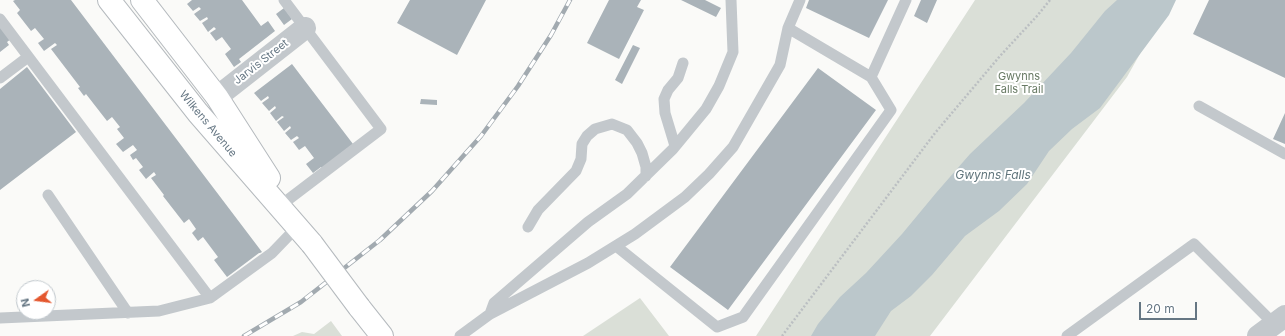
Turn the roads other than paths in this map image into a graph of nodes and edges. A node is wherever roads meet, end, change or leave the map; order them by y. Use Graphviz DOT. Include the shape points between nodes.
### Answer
graph roads {
  1 [pos="109,0"];
  2 [pos="142,0"];
  3 [pos="284,0"];
  4 [pos="731,0"];
  5 [pos="800,0"];
  6 [pos="906,0"];
  7 [pos="0,19"];
  8 [pos="305,28"];
  9 [pos="788,28"];
  10 [pos="28,57"];
  11 [pos="682,63"];
  12 [pos="0,78"];
  13 [pos="871,78"];
  14 [pos="216,96"];
  15 [pos="1199,106"];
  16 [pos="675,146"];
  17 [pos="1285,154"];
  18 [pos="646,176"];
  19 [pos="48,195"];
  20 [pos="284,202"];
  21 [pos="297,227"];
  22 [pos="528,227"];
  23 [pos="312,244"];
  24 [pos="616,246"];
  25 [pos="210,298"];
  26 [pos="128,314"];
  27 [pos="490,314"];
  28 [pos="0,318"];
  29 [pos="1272,325"];
  30 [pos="382,336"];
  31 [pos="460,336"];
  32 [pos="1067,336"];
  1 -- 21 [label="main road, Wilkens Avenue" via="198,113"];
  2 -- 14 [label="main road, Wilkens Avenue"];
  3 -- 8 [label="lane"];
  4 -- 16 [label="lane" via="733,52 730,60 706,109"];
  5 -- 9 [label="lane"];
  6 -- 13 [label="lane"];
  7 -- 10 [label="lane"];
  8 -- 14 [label="street, Jarvis Street"];
  8 -- 20 [label="lane" via="381,129"];
  9 -- 13 [label="lane"];
  9 -- 24 [label="lane" via="780,65 733,147 710,174 685,197"];
  10 -- 12 [label="lane"];
  10 -- 25 [label="lane"];
  11 -- 16 [label="lane" via="678,78 664,99 665,113"];
  13 -- 24 [label="lane" via="890,110 743,317 717,327"];
  14 -- 20 [label="main road, Wilkens Avenue"];
  15 -- 17 [label="lane"];
  16 -- 18 [label="lane"];
  18 -- 22 [label="lane" via="642,153 627,130 612,124 595,129 582,144 581,159 576,171 538,210"];
  18 -- 27 [label="lane" via="494,303"];
  19 -- 26 [label="lane"];
  20 -- 23 [label="main road, Wilkens Avenue"];
  21 -- 23 [label="main road, Wilkens Avenue"];
  21 -- 25 [label="lane" via="272,253"];
  23 -- 30 [label="main road, Wilkens Avenue, bridge"];
  24 -- 27 [label="lane"];
  25 -- 26 [label="lane" via="159,311"];
  26 -- 28 [label="lane"];
  27 -- 31 [label="lane"];
  29 -- 32 [label="lane" via="1194,244"];
}
